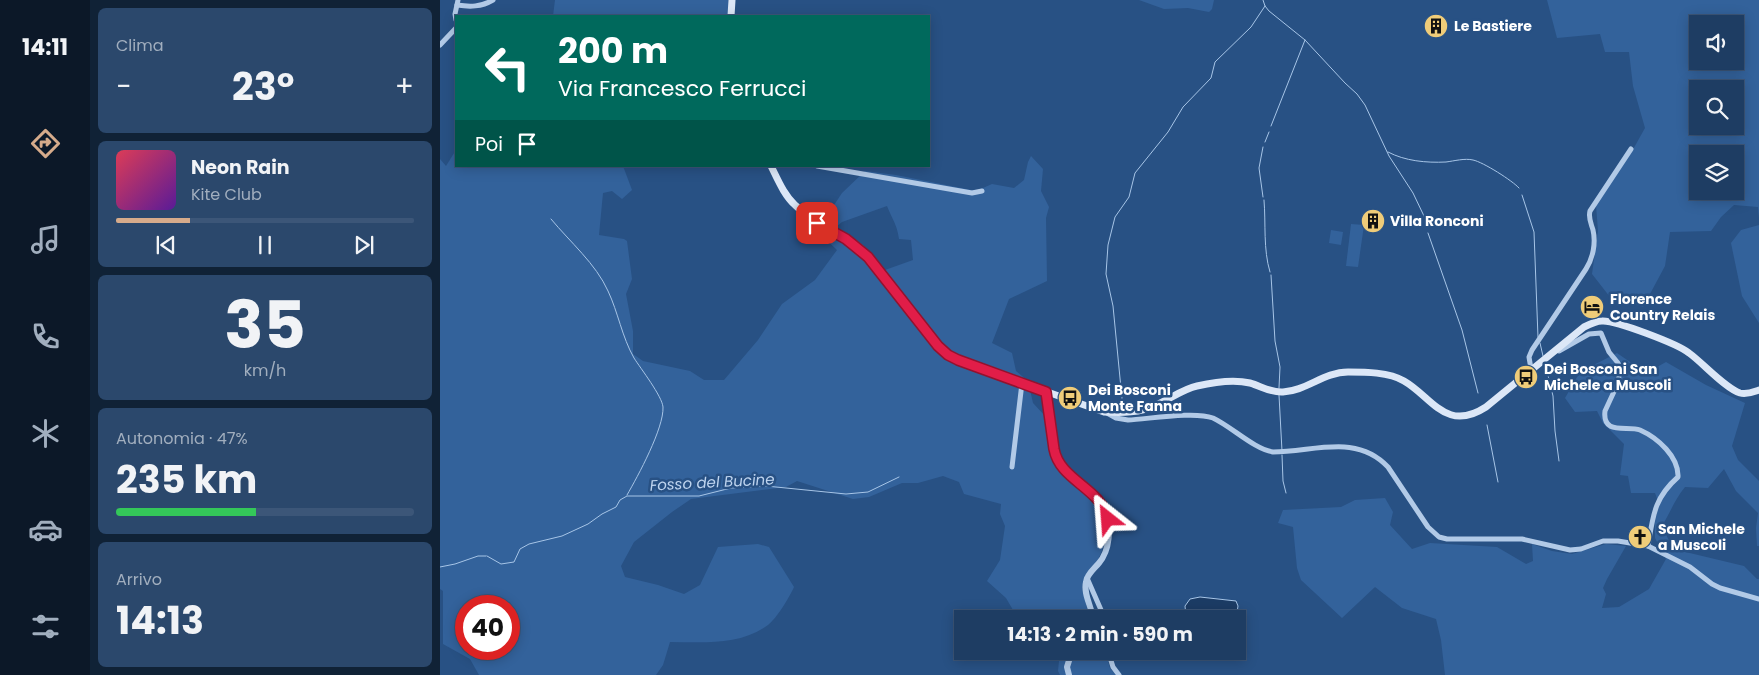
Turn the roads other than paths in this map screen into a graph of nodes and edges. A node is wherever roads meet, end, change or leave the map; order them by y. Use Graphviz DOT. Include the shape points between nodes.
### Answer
graph roads {
  1 [pos="493,0"];
  2 [pos="732,0"];
  3 [pos="457,3"];
  4 [pos="731,15"];
  5 [pos="455,29"];
  6 [pos="440,45"];
  7 [pos="1631,149"];
  8 [pos="772,167"];
  9 [pos="823,167"];
  10 [pos="982,191"];
  11 [pos="1547,357"];
  12 [pos="1532,369"];
  13 [pos="1022,383"];
  14 [pos="1759,390"];
  15 [pos="1046,392"];
  16 [pos="1104,412"];
  17 [pos="1012,467"];
  18 [pos="1648,546"];
  19 [pos="1086,578"];
  20 [pos="1759,599"];
  21 [pos="1091,610"];
  22 [pos="1101,610"];
  23 [pos="1069,660"];
  24 [pos="1111,660"];
  25 [pos="1069,675"];
  26 [pos="1119,675"];
  1 -- 3 [label="street" via="470,7"];
  2 -- 4 [label="main road"];
  5 -- 6 [label="street"];
  7 -- 12 [label="street" via="1589,214 1594,243 1589,265 1529,357"];
  8 -- 13 [label="main road" via="793,204 815,222 854,244 874,262 943,351 958,360"];
  9 -- 10 [label="street" via="972,193"];
  11 -- 12 [label="main road"];
  11 -- 14 [label="main road" via="1588,325 1607,321 1682,348 1740,392 1748,394"];
  11 -- 18 [label="street" via="1589,334 1601,333 1620,370 1604,416 1613,427 1641,430 1671,456 1678,477 1667,487 1657,505"];
  12 -- 16 [label="main road" via="1480,411 1460,415 1442,412 1404,381 1387,375 1341,372 1295,390 1279,392 1249,383 1223,382 1191,388 1144,410"];
  13 -- 15 [label="main road"];
  13 -- 17 [label="street"];
  15 -- 16 [label="main road"];
  15 -- 19 [label="street" via="1056,458 1072,478 1101,503 1108,519 1105,552"];
  16 -- 18 [label="street" via="1122,419 1204,416 1264,449 1282,452 1340,446 1367,452 1388,467 1433,533 1447,539 1522,539 1570,550 1602,541"];
  18 -- 20 [label="street" via="1690,566 1720,588"];
  19 -- 21 [label="street"];
  19 -- 22 [label="street"];
  23 -- 25 [label="street"];
  24 -- 26 [label="street"];
}
